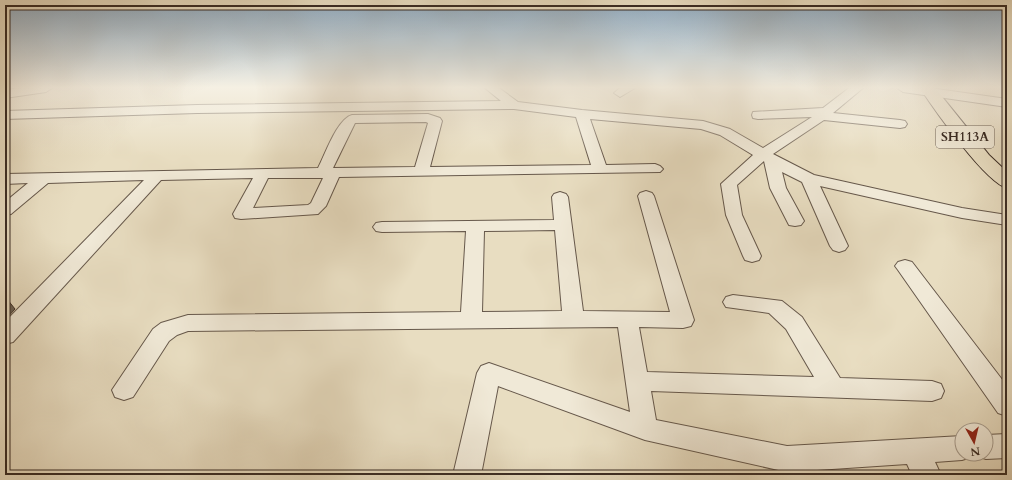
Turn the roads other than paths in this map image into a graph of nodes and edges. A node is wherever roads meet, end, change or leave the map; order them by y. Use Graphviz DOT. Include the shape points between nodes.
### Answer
graph roads {
  1 [pos="157,110"];
  2 [pos="555,110"];
  3 [pos="829,110"];
  4 [pos="949,110"];
  5 [pos="954,110"];
  6 [pos="5,114"];
  7 [pos="582,114"];
  8 [pos="824,114"];
  9 [pos="758,115"];
  10 [pos="900,124"];
  11 [pos="767,156"];
  12 [pos="1007,165"];
  13 [pos="655,169"];
  14 [pos="600,170"];
  15 [pos="422,172"];
  16 [pos="328,173"];
  17 [pos="263,174"];
  18 [pos="157,175"];
  19 [pos="45,177"];
  20 [pos="809,179"];
  21 [pos="5,180"];
  22 [pos="1007,182"];
  23 [pos="646,196"];
  24 [pos="560,197"];
  25 [pos="5,210"];
  26 [pos="1007,220"];
  27 [pos="795,221"];
  28 [pos="563,225"];
  29 [pos="382,227"];
  30 [pos="475,227"];
  31 [pos="839,246"];
  32 [pos="752,256"];
  33 [pos="905,266"];
  34 [pos="733,302"];
  35 [pos="573,319"];
  36 [pos="627,319"];
  37 [pos="471,320"];
  38 [pos="5,336"];
  39 [pos="637,381"];
  40 [pos="833,388"];
  41 [pos="124,390"];
  42 [pos="932,391"];
  43 [pos="1007,405"];
  44 [pos="645,429"];
  45 [pos="1007,446"];
  46 [pos="994,447"];
  47 [pos="954,448"];
  48 [pos="914,451"];
  49 [pos="467,475"];
  50 [pos="927,475"];
  1 -- 6 [label="street"];
  2 -- 7 [label="street"];
  3 -- 8 [label="street"];
  4 -- 22 [label="main road, SH113A" via="983,159"];
  5 -- 12 [label="main road, SH113A"];
  7 -- 11 [label="street" via="703,125 725,132"];
  7 -- 14 [label="street"];
  8 -- 9 [label="street"];
  8 -- 10 [label="street"];
  8 -- 11 [label="street"];
  11 -- 20 [label="street"];
  11 -- 27 [label="street" via="778,188"];
  11 -- 32 [label="street" via="729,184 734,215"];
  13 -- 14 [label="street"];
  14 -- 15 [label="street"];
  15 -- 16 [label="street"];
  15 -- 16 [label="street" via="435,121 428,118 352,119 347,123"];
  16 -- 17 [label="street"];
  16 -- 17 [label="street" via="318,206 312,210 241,214"];
  17 -- 18 [label="street"];
  18 -- 19 [label="street"];
  18 -- 38 [label="street"];
  19 -- 21 [label="street"];
  19 -- 25 [label="street"];
  20 -- 26 [label="street" via="962,213"];
  20 -- 31 [label="street"];
  23 -- 36 [label="street" via="683,320"];
  24 -- 28 [label="street"];
  28 -- 30 [label="street"];
  28 -- 35 [label="street"];
  29 -- 30 [label="street"];
  30 -- 37 [label="street"];
  33 -- 43 [label="street"];
  34 -- 40 [label="street" via="775,306 786,314"];
  35 -- 36 [label="street"];
  35 -- 37 [label="street"];
  36 -- 39 [label="street"];
  37 -- 41 [label="street" via="188,323 169,329 161,335"];
  39 -- 40 [label="street"];
  39 -- 44 [label="street"];
  40 -- 42 [label="street"];
  44 -- 48 [label="street" via="787,459"];
  44 -- 49 [label="street" via="489,373"];
  45 -- 46 [label="street"];
  47 -- 48 [label="street"];
  48 -- 50 [label="street"];
}
